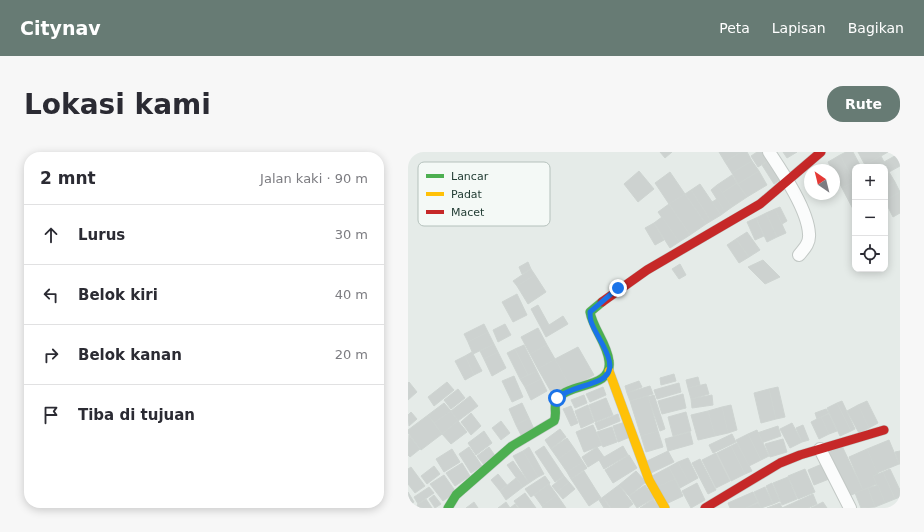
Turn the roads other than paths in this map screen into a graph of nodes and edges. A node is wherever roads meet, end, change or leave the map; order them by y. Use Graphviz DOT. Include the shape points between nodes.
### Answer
graph roads {
  1 [pos="769,152"];
  2 [pos="821,152"];
  3 [pos="788,181"];
  4 [pos="799,256"];
  5 [pos="609,371"];
  6 [pos="884,430"];
  7 [pos="820,449"];
  8 [pos="448,508"];
  9 [pos="665,508"];
  10 [pos="705,508"];
  11 [pos="850,508"];
  1 -- 3 [label="street"];
  2 -- 3 [label="street"];
  3 -- 4 [label="street" via="806,218 810,235 806,247"];
  3 -- 5 [label="street" via="751,209 618,288 590,312 590,320 610,363"];
  5 -- 8 [label="street" via="600,380 557,398 554,420 512,446 456,495"];
  5 -- 9 [label="street" via="649,480"];
  6 -- 7 [label="street"];
  7 -- 10 [label="street" via="780,463"];
  7 -- 11 [label="street"];
}
